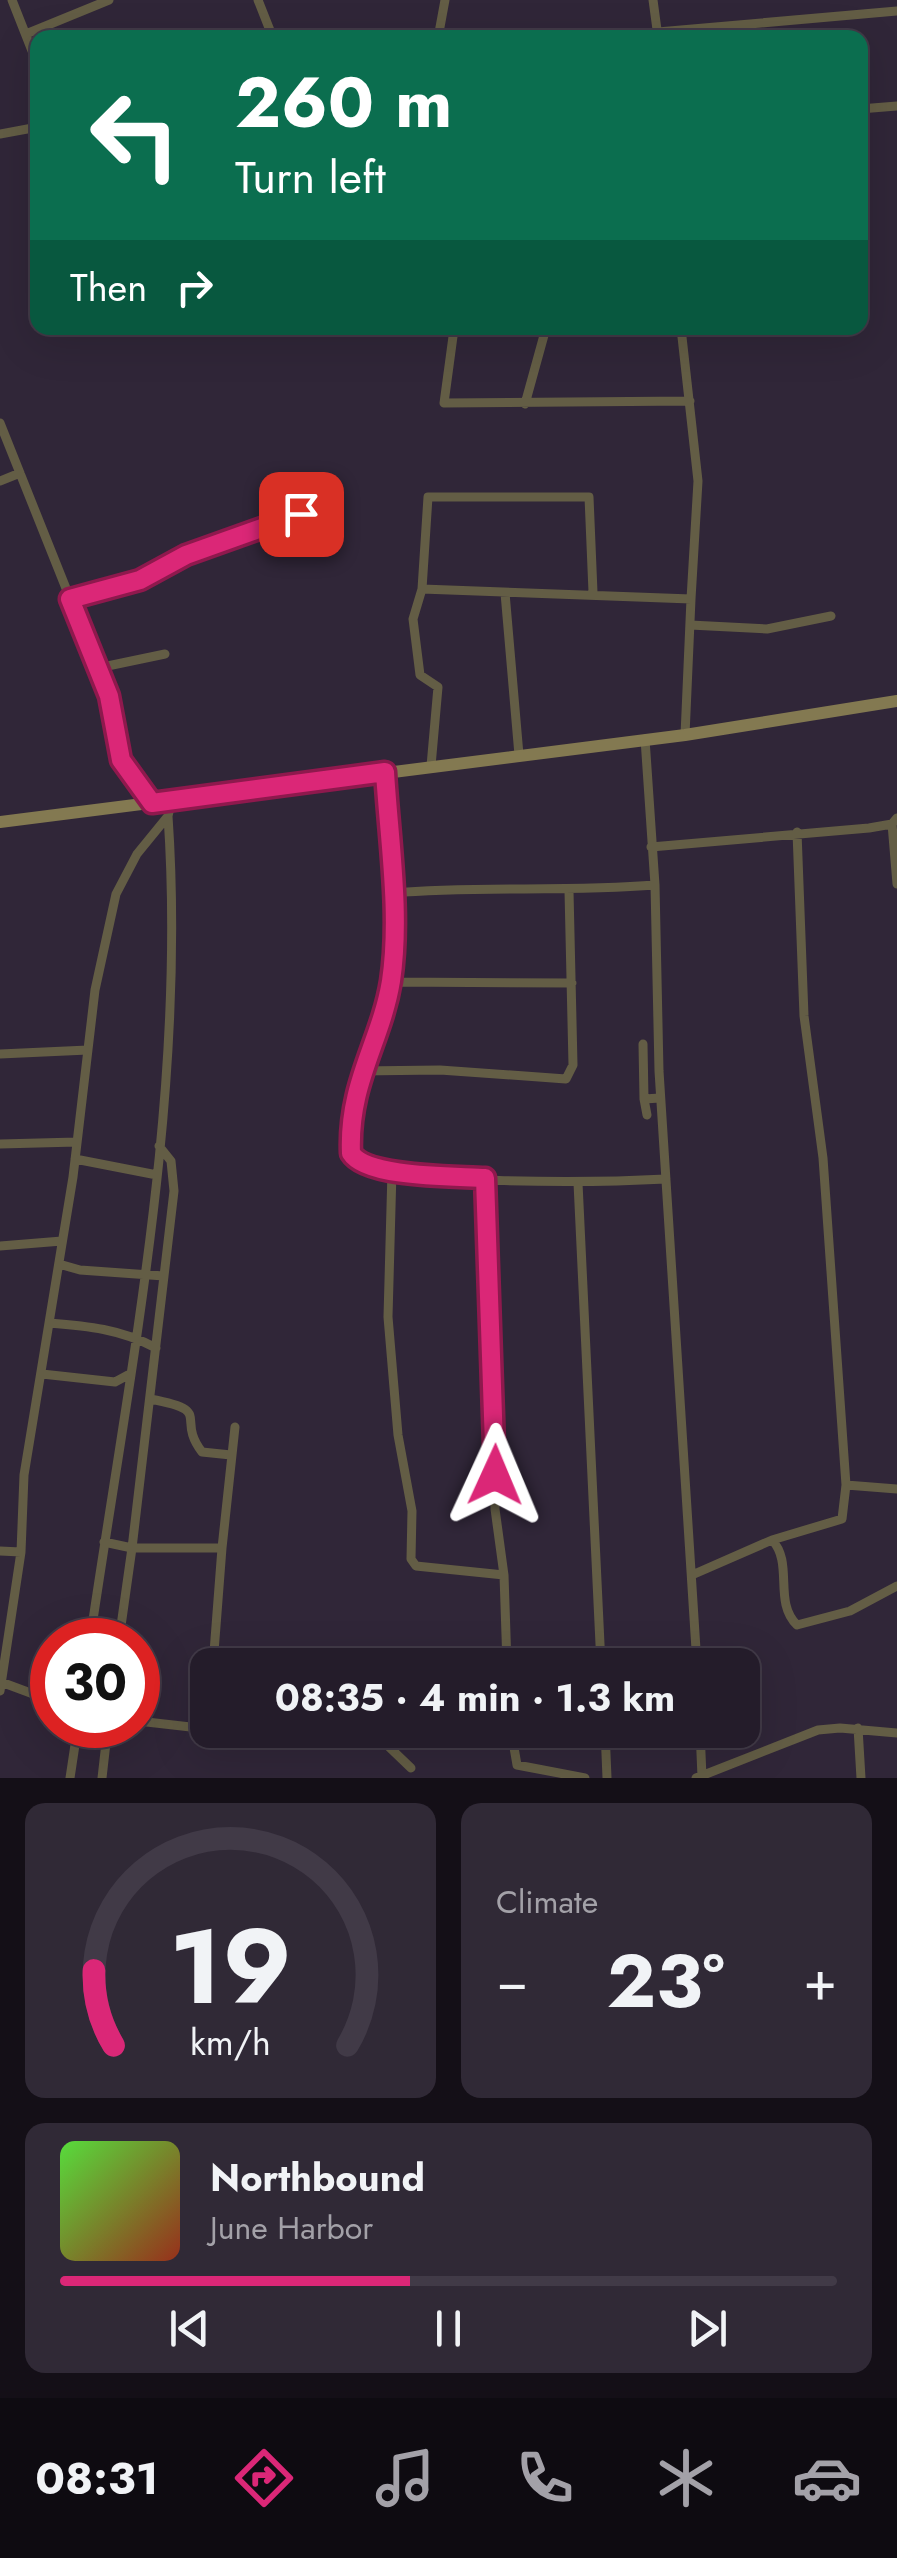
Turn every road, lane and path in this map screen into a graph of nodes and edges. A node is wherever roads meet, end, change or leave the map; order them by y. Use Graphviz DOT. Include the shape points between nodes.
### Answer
graph roads {
  1 [pos="12,0"];
  2 [pos="109,0"];
  3 [pos="258,0"];
  4 [pos="446,0"];
  5 [pos="653,0"];
  6 [pos="897,11"];
  7 [pos="36,30"];
  8 [pos="269,30"];
  9 [pos="440,30"];
  10 [pos="657,30"];
  11 [pos="700,30"];
  12 [pos="30,32"];
  13 [pos="26,34"];
  14 [pos="30,45"];
  15 [pos="897,106"];
  16 [pos="868,108"];
  17 [pos="30,128"];
  18 [pos="0,134"];
  19 [pos="453,335"];
  20 [pos="544,335"];
  21 [pos="682,335"];
  22 [pos="690,401"];
  23 [pos="525,404"];
  24 [pos="0,423"];
  25 [pos="20,473"];
  26 [pos="0,481"];
  27 [pos="301,514"];
  28 [pos="422,589"];
  29 [pos="505,592"];
  30 [pos="593,592"];
  31 [pos="70,599"];
  32 [pos="691,599"];
  33 [pos="832,616"];
  34 [pos="690,625"];
  35 [pos="165,654"];
  36 [pos="98,668"];
  37 [pos="897,701"];
  38 [pos="685,735"];
  39 [pos="646,739"];
  40 [pos="519,755"];
  41 [pos="431,766"];
  42 [pos="385,772"];
  43 [pos="172,800"];
  44 [pos="152,803"];
  45 [pos="168,816"];
  46 [pos="894,821"];
  47 [pos="0,822"];
  48 [pos="798,832"];
  49 [pos="652,847"];
  50 [pos="897,884"];
  51 [pos="655,885"];
  52 [pos="569,892"];
  53 [pos="393,893"];
  54 [pos="391,982"];
  55 [pos="572,983"];
  56 [pos="642,1044"];
  57 [pos="88,1050"];
  58 [pos="0,1054"];
  59 [pos="360,1071"];
  60 [pos="660,1098"];
  61 [pos="644,1099"];
  62 [pos="647,1115"];
  63 [pos="77,1142"];
  64 [pos="0,1144"];
  65 [pos="160,1146"];
  66 [pos="75,1159"];
  67 [pos="392,1171"];
  68 [pos="157,1175"];
  69 [pos="485,1178"];
  70 [pos="666,1178"];
  71 [pos="578,1184"];
  72 [pos="62,1240"];
  73 [pos="0,1246"];
  74 [pos="59,1264"];
  75 [pos="143,1272"];
  76 [pos="164,1276"];
  77 [pos="49,1323"];
  78 [pos="134,1336"];
  79 [pos="156,1348"];
  80 [pos="42,1374"];
  81 [pos="128,1374"];
  82 [pos="150,1399"];
  83 [pos="235,1427"];
  84 [pos="232,1456"];
  85 [pos="846,1485"];
  86 [pos="897,1488"];
  87 [pos="772,1540"];
  88 [pos="104,1542"];
  89 [pos="132,1548"];
  90 [pos="222,1548"];
  91 [pos="0,1551"];
  92 [pos="21,1552"];
  93 [pos="504,1575"];
  94 [pos="692,1575"];
  95 [pos="897,1586"];
  96 [pos="93,1618"];
  97 [pos="122,1618"];
  98 [pos="214,1648"];
  99 [pos="506,1648"];
  100 [pos="600,1648"];
  101 [pos="696,1648"];
  102 [pos="4,1653"];
  103 [pos="1,1682"];
  104 [pos="0,1691"];
  105 [pos="30,1693"];
  106 [pos="160,1724"];
  107 [pos="190,1727"];
  108 [pos="858,1728"];
  109 [pos="897,1733"];
  110 [pos="75,1748"];
  111 [pos="105,1748"];
  112 [pos="390,1748"];
  113 [pos="514,1748"];
  114 [pos="606,1748"];
  115 [pos="700,1748"];
  116 [pos="410,1768"];
  117 [pos="700,1777"];
  118 [pos="70,1778"];
  119 [pos="102,1778"];
  120 [pos="585,1778"];
  121 [pos="607,1778"];
  122 [pos="861,1778"];
  1 -- 13 [label="street"];
  2 -- 7 [label="street"];
  3 -- 8 [label="street"];
  4 -- 9 [label="street"];
  5 -- 10 [label="street"];
  6 -- 11 [label="street"];
  12 -- 13 [label="street"];
  13 -- 14 [label="street"];
  15 -- 16 [label="street"];
  17 -- 18 [label="street"];
  19 -- 23 [label="street" via="444,404"];
  20 -- 23 [label="street"];
  21 -- 22 [label="street"];
  22 -- 23 [label="street"];
  22 -- 32 [label="street" via="698,481"];
  24 -- 25 [label="street"];
  25 -- 26 [label="street"];
  25 -- 31 [label="street"];
  27 -- 31 [label="street" via="186,555 140,580"];
  28 -- 29 [label="street"];
  28 -- 30 [label="street" via="428,497 589,497"];
  28 -- 41 [label="street" via="413,619 420,676 438,687 439,706 431,724"];
  29 -- 30 [label="street"];
  29 -- 40 [label="street"];
  30 -- 32 [label="street"];
  31 -- 36 [label="street"];
  32 -- 34 [label="street"];
  33 -- 34 [label="street" via="767,629"];
  34 -- 38 [label="street"];
  35 -- 36 [label="street"];
  36 -- 44 [label="street" via="121,760"];
  37 -- 38 [label="main road"];
  38 -- 39 [label="main road"];
  39 -- 40 [label="main road"];
  39 -- 49 [label="street"];
  40 -- 41 [label="main road"];
  41 -- 42 [label="main road"];
  42 -- 43 [label="main road"];
  42 -- 53 [label="street"];
  43 -- 44 [label="main road"];
  43 -- 45 [label="street"];
  44 -- 47 [label="main road"];
  45 -- 57 [label="street" via="136,854 116,894"];
  45 -- 65 [label="street" via="175,921"];
  46 -- 48 [label="street"];
  46 -- 50 [label="street"];
  48 -- 49 [label="street"];
  48 -- 85 [label="street" via="804,1016 823,1158"];
  49 -- 51 [label="street"];
  51 -- 52 [label="street"];
  51 -- 60 [label="street"];
  52 -- 53 [label="street" via="482,886"];
  52 -- 55 [label="street"];
  53 -- 54 [label="street"];
  54 -- 55 [label="street"];
  54 -- 59 [label="street"];
  55 -- 59 [label="street" via="573,1065 566,1079"];
  56 -- 61 [label="street"];
  57 -- 58 [label="street"];
  57 -- 63 [label="street"];
  59 -- 67 [label="street" via="351,1153 359,1163"];
  60 -- 61 [label="street"];
  60 -- 70 [label="street"];
  61 -- 62 [label="street"];
  63 -- 64 [label="street"];
  63 -- 66 [label="street"];
  65 -- 68 [label="street"];
  65 -- 76 [label="street" via="174,1176"];
  66 -- 68 [label="street"];
  66 -- 72 [label="street"];
  67 -- 69 [label="street"];
  67 -- 93 [label="street" via="388,1316 412,1511 411,1559 416,1566"];
  68 -- 75 [label="street"];
  69 -- 71 [label="street"];
  69 -- 93 [label="street" via="494,1509"];
  70 -- 71 [label="street"];
  70 -- 94 [label="street"];
  71 -- 100 [label="street"];
  72 -- 73 [label="street"];
  72 -- 74 [label="street"];
  74 -- 75 [label="street"];
  74 -- 77 [label="street"];
  75 -- 76 [label="street"];
  75 -- 78 [label="street"];
  76 -- 79 [label="street"];
  77 -- 78 [label="street"];
  77 -- 80 [label="street"];
  78 -- 79 [label="street"];
  78 -- 81 [label="street"];
  79 -- 82 [label="street"];
  80 -- 81 [label="street" via="114,1382"];
  80 -- 92 [label="street" via="24,1475"];
  81 -- 88 [label="street"];
  82 -- 84 [label="street" via="183,1405 202,1452"];
  82 -- 89 [label="street"];
  83 -- 84 [label="street"];
  84 -- 90 [label="street"];
  85 -- 86 [label="street"];
  85 -- 87 [label="street" via="842,1519"];
  87 -- 94 [label="street"];
  87 -- 95 [label="street" via="781,1552 786,1610 797,1625 850,1612"];
  88 -- 89 [label="street"];
  88 -- 96 [label="street"];
  89 -- 90 [label="street"];
  89 -- 97 [label="street"];
  90 -- 98 [label="street"];
  91 -- 92 [label="street"];
  92 -- 102 [label="street"];
  93 -- 99 [label="street"];
  94 -- 101 [label="street"];
  102 -- 103 [label="street"];
  103 -- 104 [label="street"];
  103 -- 105 [label="street"];
  106 -- 107 [label="street"];
  108 -- 109 [label="street"];
  108 -- 117 [label="street" via="818,1730"];
  108 -- 122 [label="street"];
  110 -- 118 [label="street"];
  111 -- 119 [label="street"];
  112 -- 116 [label="street"];
  113 -- 120 [label="street" via="516,1764"];
  114 -- 121 [label="street"];
  115 -- 117 [label="street"];
}
